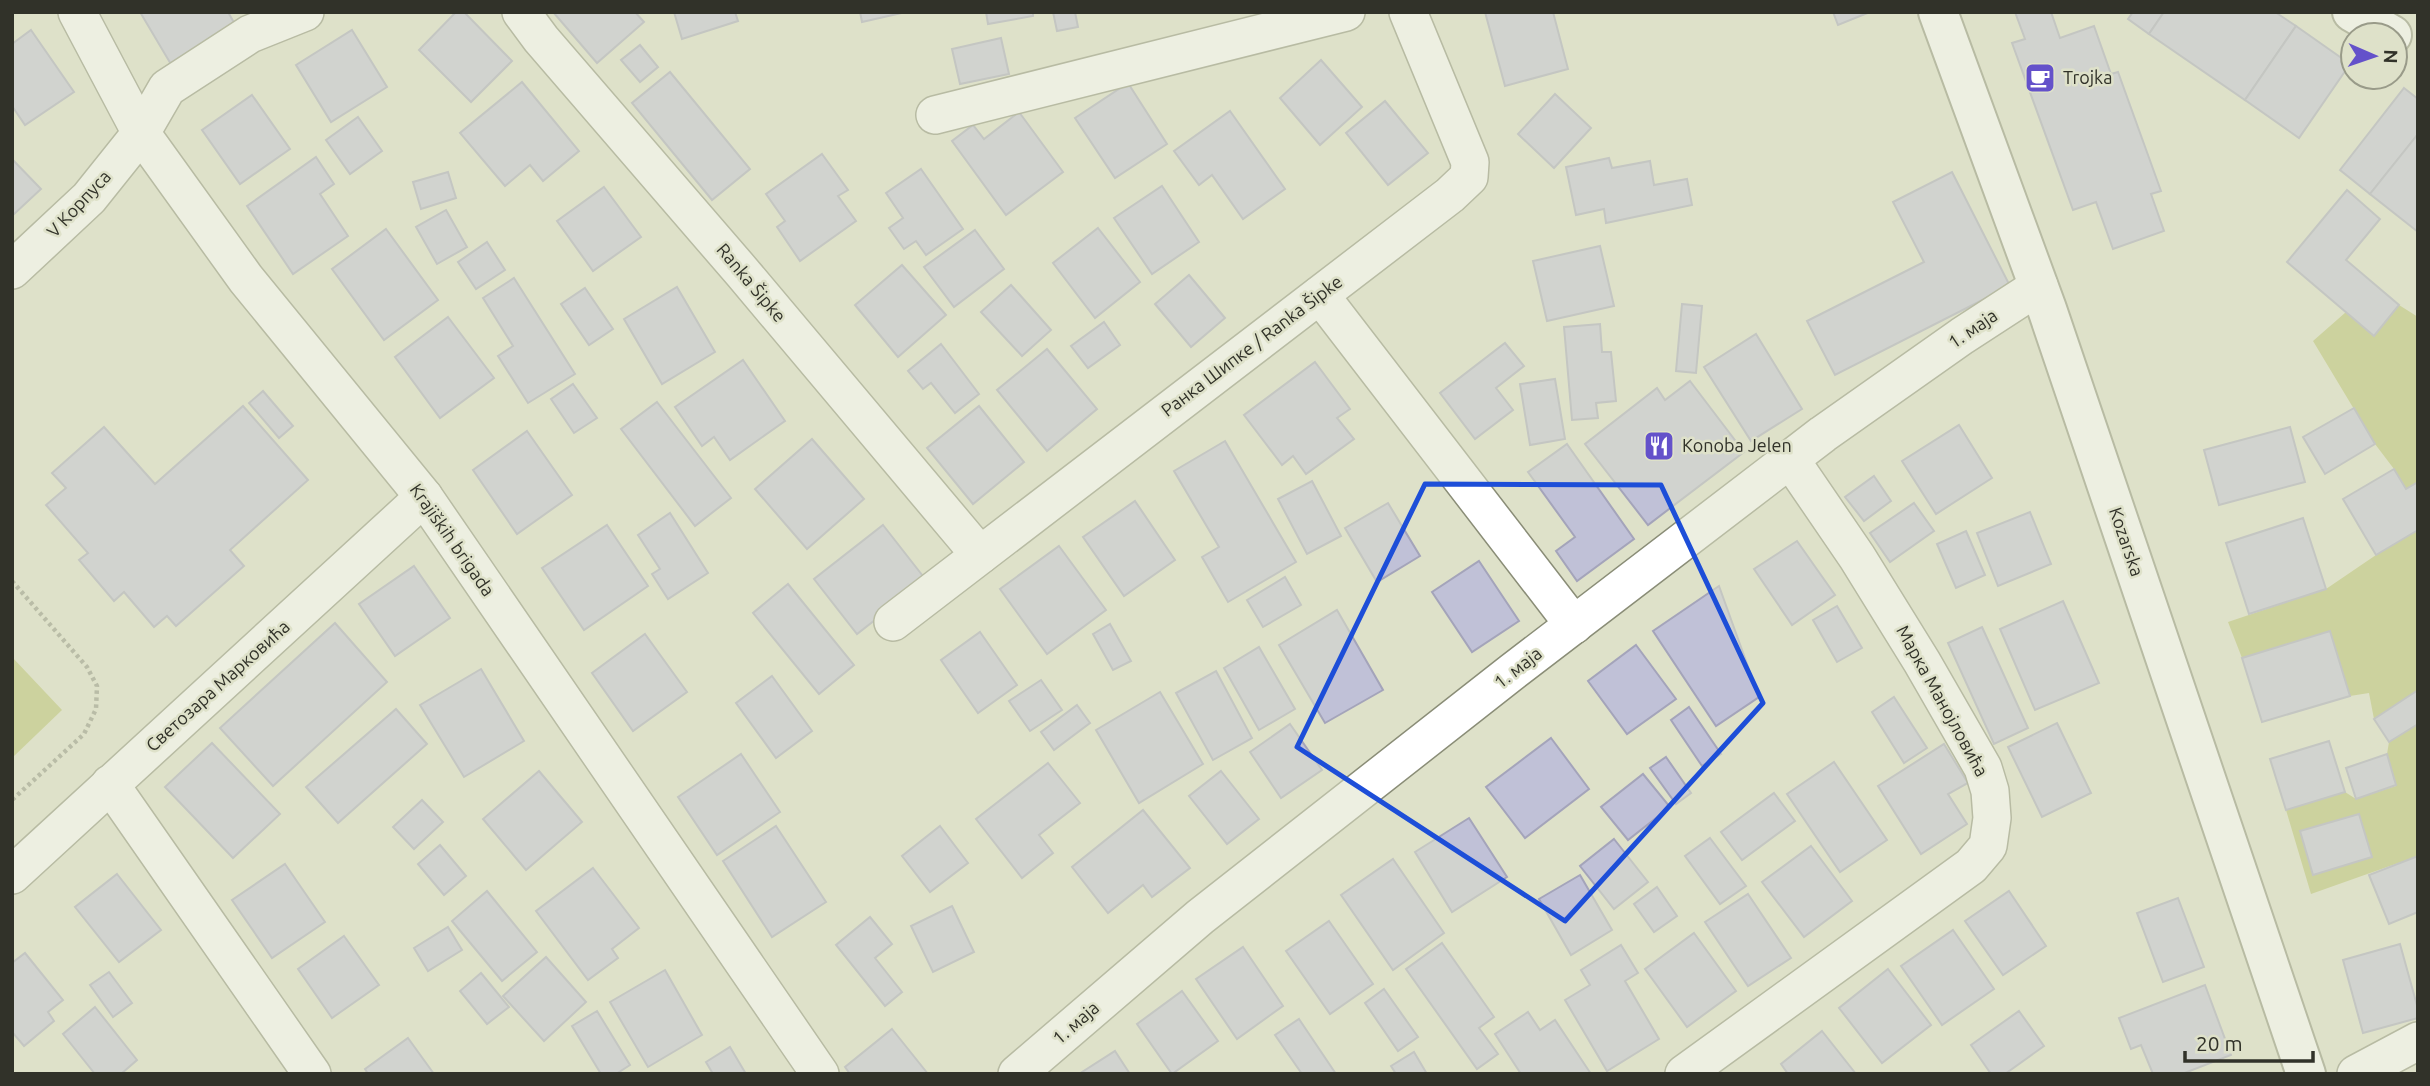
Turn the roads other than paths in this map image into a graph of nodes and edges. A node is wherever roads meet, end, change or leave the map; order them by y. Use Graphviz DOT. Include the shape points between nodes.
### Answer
graph roads {
  1 [pos="77,12"];
  2 [pos="305,12"];
  3 [pos="522,12"];
  4 [pos="1346,12"];
  5 [pos="1408,12"];
  6 [pos="1938,12"];
  7 [pos="2352,12"];
  8 [pos="2368,21"];
  9 [pos="935,115"];
  10 [pos="141,133"];
  11 [pos="12,270"];
  12 [pos="2039,286"];
  13 [pos="1320,295"];
  14 [pos="1790,459"];
  15 [pos="424,497"];
  16 [pos="980,555"];
  17 [pos="893,622"];
  18 [pos="1574,625"];
  19 [pos="110,784"];
  20 [pos="12,875"];
  21 [pos="2418,1041"];
  22 [pos="312,1074"];
  23 [pos="820,1074"];
  24 [pos="1017,1074"];
  25 [pos="1684,1074"];
  26 [pos="2306,1074"];
  27 [pos="2356,1074"];
  1 -- 10 [label="street, Krajiških brigada"];
  2 -- 10 [label="street, V Корпуса" via="250,34 167,88"];
  3 -- 16 [label="street, Ranka Šipke"];
  4 -- 9 [label="street"];
  5 -- 13 [label="street, Ранка Шипке / Ranka Šipke" via="1470,162 1469,177"];
  6 -- 12 [label="street, Kozarska"];
  7 -- 8 [label="street"];
  10 -- 11 [label="street, V Корпуса" via="89,198"];
  10 -- 15 [label="street, Krajiških brigada" via="246,279"];
  12 -- 14 [label="street, 1. маја"];
  12 -- 26 [label="street, Kozarska"];
  13 -- 16 [label="street, Ранка Шипке / Ranka Šipke"];
  13 -- 18 [label="street"];
  14 -- 18 [label="street, 1. маја"];
  14 -- 25 [label="street, Марка Манојловића" via="1864,569 1983,768 1992,818 1988,846 1971,866"];
  15 -- 19 [label="street, Светозара Марковића"];
  15 -- 23 [label="street, Krajiških brigada"];
  16 -- 17 [label="street, Ранка Шипке / Ranka Šipke"];
  18 -- 24 [label="street, 1. маја" via="1200,916"];
  19 -- 20 [label="street, Светозара Марковића"];
  19 -- 22 [label="street"];
  21 -- 27 [label="street"];
}
